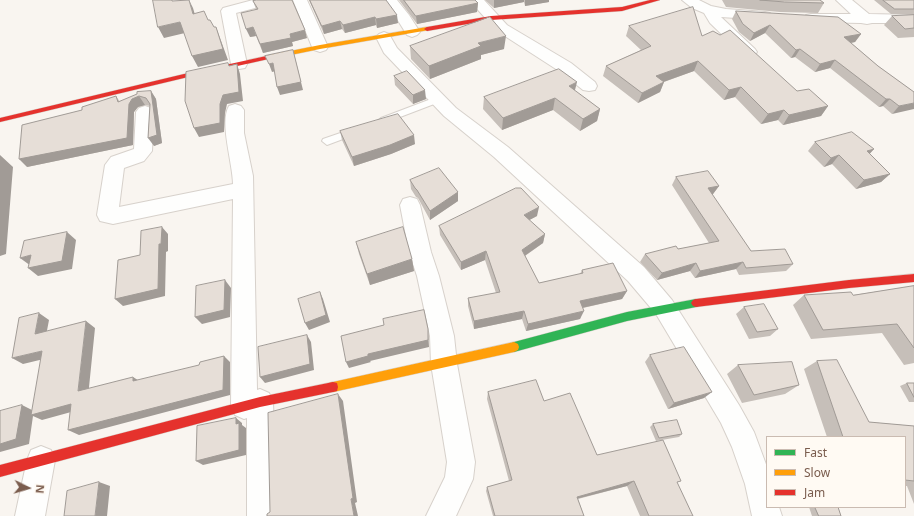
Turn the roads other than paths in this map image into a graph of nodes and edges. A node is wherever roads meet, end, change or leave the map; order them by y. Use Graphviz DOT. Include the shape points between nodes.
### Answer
graph roads {
  1 [pos="269,0"];
  2 [pos="300,0"];
  3 [pos="390,0"];
  4 [pos="476,0"];
  5 [pos="649,0"];
  6 [pos="689,0"];
  7 [pos="843,0"];
  8 [pos="710,11"];
  9 [pos="491,18"];
  10 [pos="780,18"];
  11 [pos="796,18"];
  12 [pos="914,19"];
  13 [pos="866,20"];
  14 [pos="412,32"];
  15 [pos="384,37"];
  16 [pos="320,47"];
  17 [pos="758,60"];
  18 [pos="239,64"];
  19 [pos="589,86"];
  20 [pos="439,99"];
  21 [pos="235,110"];
  22 [pos="145,112"];
  23 [pos="0,120"];
  24 [pos="327,141"];
  25 [pos="243,189"];
  26 [pos="410,205"];
  27 [pos="914,278"];
  28 [pos="664,308"];
  29 [pos="444,364"];
  30 [pos="252,404"];
  31 [pos="41,460"];
  32 [pos="0,471"];
  33 [pos="30,516"];
  34 [pos="262,516"];
  35 [pos="441,516"];
  36 [pos="767,516"];
  1 -- 18 [label="street" via="228,11"];
  2 -- 16 [label="street"];
  3 -- 14 [label="street"];
  4 -- 9 [label="street"];
  5 -- 9 [label="street" via="622,9"];
  6 -- 8 [label="street"];
  7 -- 13 [label="street"];
  8 -- 10 [label="street"];
  8 -- 17 [label="street" via="715,20"];
  9 -- 14 [label="street"];
  9 -- 19 [label="street" via="502,28 566,67"];
  11 -- 13 [label="street"];
  12 -- 13 [label="street"];
  14 -- 15 [label="street"];
  15 -- 16 [label="street"];
  15 -- 20 [label="street" via="390,50"];
  16 -- 18 [label="street"];
  18 -- 23 [label="street"];
  20 -- 24 [label="lane"];
  20 -- 28 [label="street" via="450,112 501,152 636,274"];
  21 -- 25 [label="street" via="235,133"];
  22 -- 25 [label="street" via="142,153 119,161 116,165 106,215 113,216"];
  25 -- 30 [label="street"];
  26 -- 29 [label="street" via="442,336"];
  27 -- 28 [label="street"];
  28 -- 29 [label="street" via="559,337"];
  28 -- 36 [label="street" via="730,414 744,442"];
  29 -- 30 [label="street"];
  29 -- 35 [label="street" via="461,462 459,479"];
  30 -- 31 [label="street"];
  30 -- 34 [label="street"];
  31 -- 32 [label="street"];
  31 -- 33 [label="street"];
}
